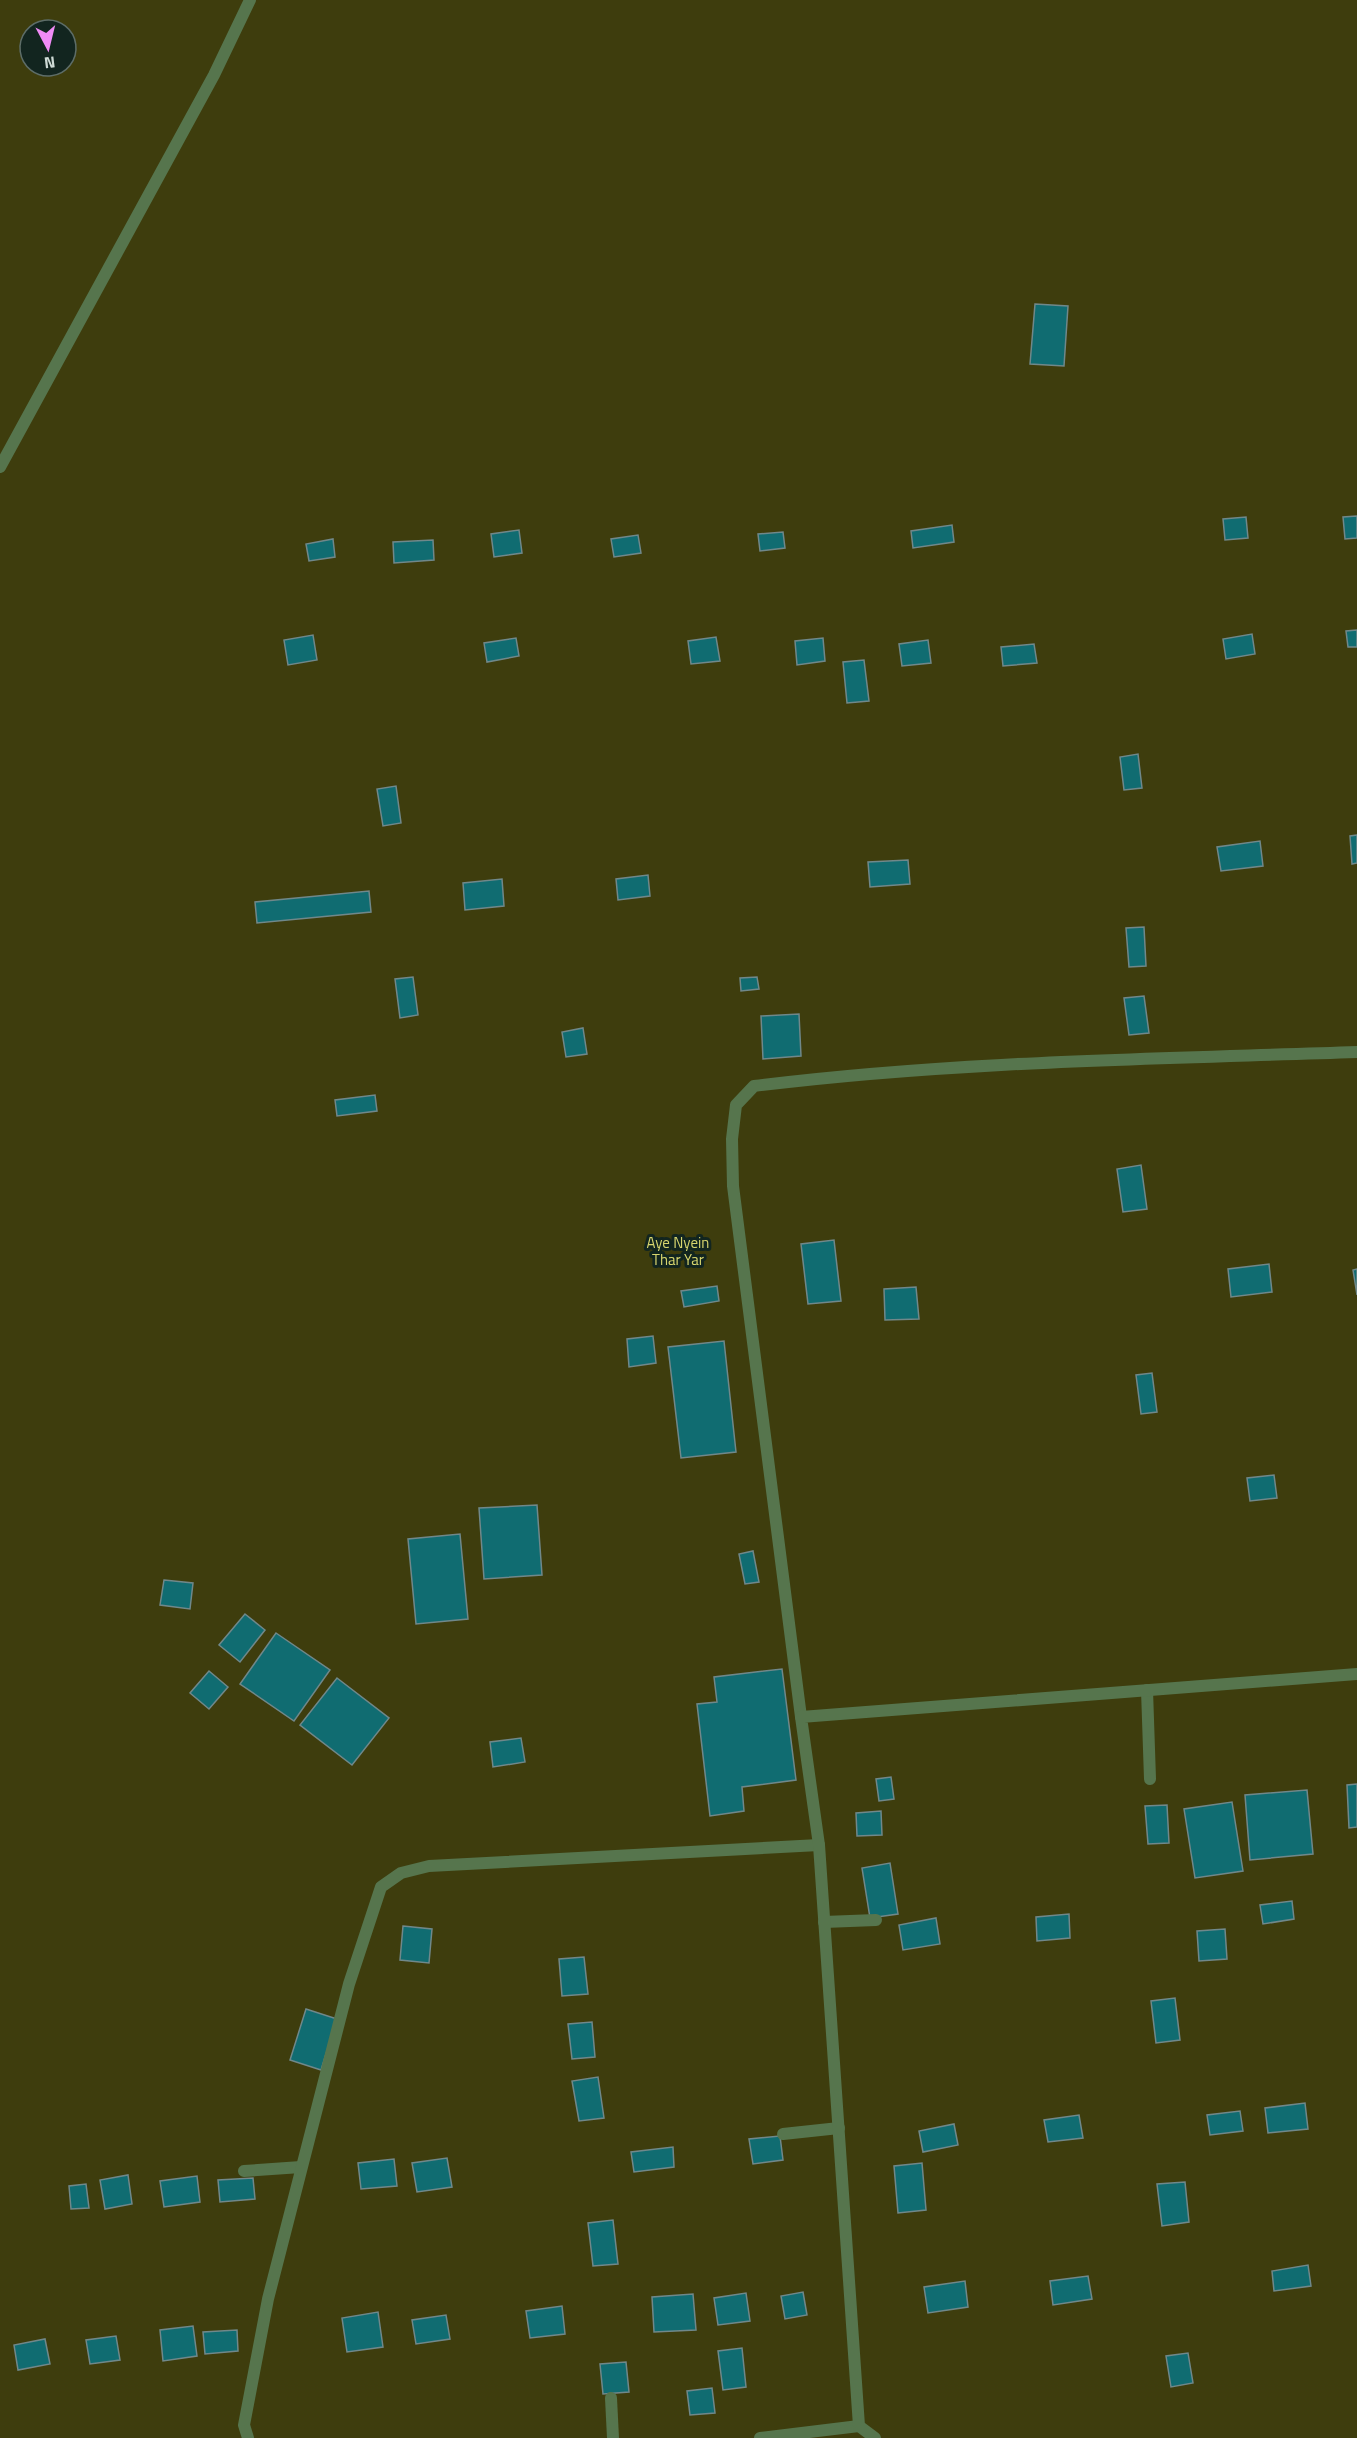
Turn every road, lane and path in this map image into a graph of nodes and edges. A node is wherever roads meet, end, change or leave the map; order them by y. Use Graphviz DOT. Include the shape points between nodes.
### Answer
graph roads {
  1 [pos="250,0"];
  2 [pos="0,467"];
  3 [pos="1357,1052"];
  4 [pos="1357,1674"];
  5 [pos="1147,1690"];
  6 [pos="801,1716"];
  7 [pos="1150,1779"];
  8 [pos="819,1845"];
  9 [pos="876,1920"];
  10 [pos="824,1922"];
  11 [pos="839,2128"];
  12 [pos="783,2134"];
  13 [pos="301,2167"];
  14 [pos="244,2171"];
  15 [pos="611,2398"];
  16 [pos="859,2426"];
  17 [pos="248,2438"];
  18 [pos="613,2438"];
  19 [pos="760,2438"];
  20 [pos="875,2438"];
  1 -- 2 [label="street" via="214,75"];
  3 -- 6 [label="street" via="894,1071 754,1086 735,1105 733,1186"];
  4 -- 5 [label="street"];
  5 -- 6 [label="street"];
  5 -- 7 [label="street"];
  6 -- 8 [label="street"];
  8 -- 10 [label="street"];
  8 -- 13 [label="street" via="456,1864 401,1873 381,1887 349,1984"];
  9 -- 10 [label="street"];
  10 -- 11 [label="street"];
  11 -- 12 [label="street"];
  11 -- 16 [label="street"];
  13 -- 14 [label="street"];
  13 -- 17 [label="street" via="268,2299 244,2425"];
  15 -- 18 [label="street"];
  16 -- 19 [label="street"];
  16 -- 20 [label="street"];
}
